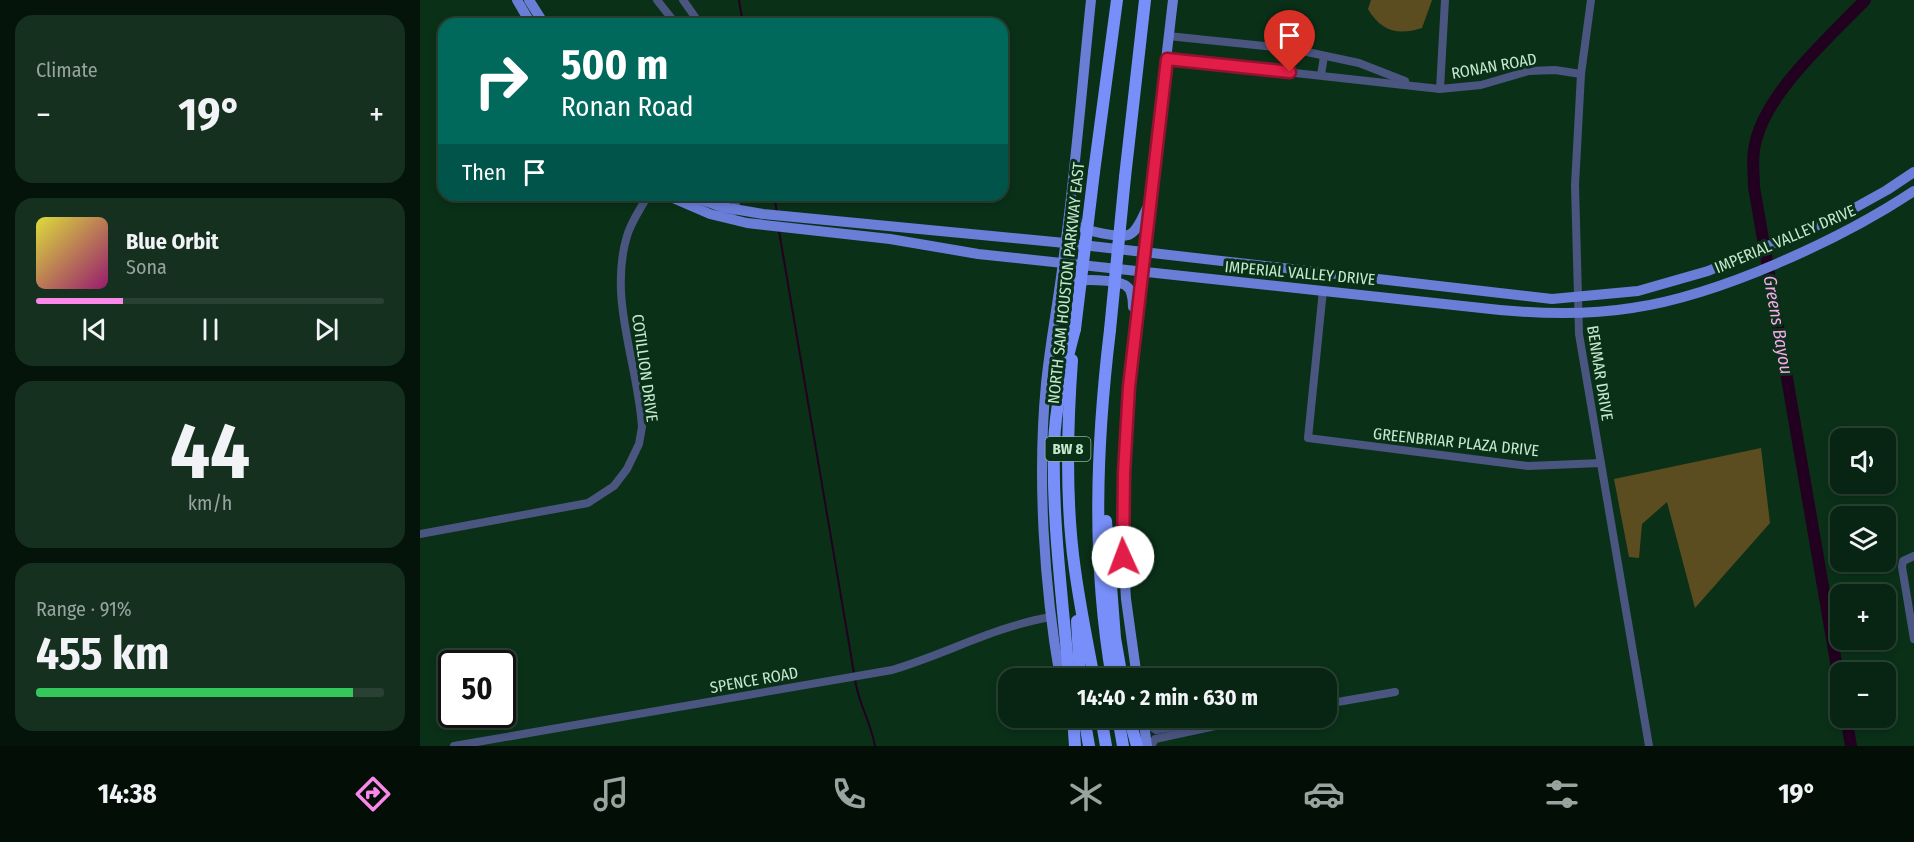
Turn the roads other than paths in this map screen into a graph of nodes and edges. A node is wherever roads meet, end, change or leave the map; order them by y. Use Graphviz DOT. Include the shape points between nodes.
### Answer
graph roads {
  1 [pos="517,0"];
  2 [pos="528,0"];
  3 [pos="683,0"];
  4 [pos="1091,0"];
  5 [pos="1109,0"];
  6 [pos="1118,0"];
  7 [pos="1145,0"];
  8 [pos="1150,0"];
  9 [pos="1173,0"];
  10 [pos="1445,0"];
  11 [pos="1591,0"];
  12 [pos="662,2"];
  13 [pos="528,18"];
  14 [pos="540,18"];
  15 [pos="672,18"];
  16 [pos="696,18"];
  17 [pos="1168,36"];
  18 [pos="1140,48"];
  19 [pos="1324,56"];
  20 [pos="1167,59"];
  21 [pos="1581,74"];
  22 [pos="1321,75"];
  23 [pos="1412,84"];
  24 [pos="1440,89"];
  25 [pos="1102,108"];
  26 [pos="1914,172"];
  27 [pos="1072,178"];
  28 [pos="1914,191"];
  29 [pos="1151,200"];
  30 [pos="645,201"];
  31 [pos="679,201"];
  32 [pos="723,201"];
  33 [pos="736,201"];
  34 [pos="735,209"];
  35 [pos="726,218"];
  36 [pos="762,219"];
  37 [pos="792,222"];
  38 [pos="930,230"];
  39 [pos="1065,243"];
  40 [pos="927,246"];
  41 [pos="1144,252"];
  42 [pos="1063,262"];
  43 [pos="1293,271"];
  44 [pos="1142,272"];
  45 [pos="1684,279"];
  46 [pos="1291,287"];
  47 [pos="1323,290"];
  48 [pos="1689,294"];
  49 [pos="1577,297"];
  50 [pos="1056,312"];
  51 [pos="1578,313"];
  52 [pos="1075,329"];
  53 [pos="1134,334"];
  54 [pos="1099,442"];
  55 [pos="1601,463"];
  56 [pos="420,534"];
  57 [pos="1914,556"];
  58 [pos="1074,569"];
  59 [pos="1051,617"];
  60 [pos="1914,639"];
  61 [pos="1059,668"];
  62 [pos="1069,668"];
  63 [pos="1079,668"];
  64 [pos="1092,668"];
  65 [pos="1111,668"];
  66 [pos="1120,668"];
  67 [pos="1136,668"];
  68 [pos="1395,692"];
  69 [pos="1337,702"];
  70 [pos="1070,728"];
  71 [pos="1073,728"];
  72 [pos="1086,728"];
  73 [pos="1103,728"];
  74 [pos="1120,728"];
  75 [pos="1132,728"];
  76 [pos="1145,728"];
  77 [pos="1197,728"];
  78 [pos="454,746"];
  79 [pos="1074,746"];
  80 [pos="1089,746"];
  81 [pos="1106,746"];
  82 [pos="1123,746"];
  83 [pos="1137,746"];
  84 [pos="1149,746"];
  85 [pos="1649,746"];
  1 -- 13 [label="main road"];
  2 -- 14 [label="main road"];
  3 -- 16 [label="street"];
  4 -- 27 [label="main road, NORTH SAM HOUSTON PARKWAY EAST"];
  5 -- 25 [label="highway"];
  6 -- 25 [label="highway, NORTH SAM HOUSTON PARKWAY EAST / BW 8"];
  7 -- 18 [label="highway, BW 8"];
  8 -- 18 [label="highway"];
  9 -- 17 [label="main road"];
  10 -- 24 [label="street"];
  11 -- 21 [label="street, BENMAR DRIVE"];
  12 -- 15 [label="street"];
  17 -- 19 [label="street, RONAN ROAD" via="1293,49"];
  17 -- 20 [label="main road"];
  18 -- 54 [label="highway, BW 8, bridge"];
  19 -- 22 [label="street"];
  19 -- 23 [label="street, RONAN ROAD" via="1359,63"];
  20 -- 22 [label="street, RONAN ROAD"];
  20 -- 29 [label="main road"];
  21 -- 24 [label="street, RONAN ROAD" via="1529,71 1481,85"];
  21 -- 49 [label="street, BENMAR DRIVE" via="1575,185"];
  22 -- 23 [label="street, RONAN ROAD"];
  23 -- 24 [label="street, RONAN ROAD"];
  25 -- 52 [label="highway, NORTH SAM HOUSTON PARKWAY EAST / BW 8, bridge"];
  26 -- 45 [label="main road, IMPERIAL VALLEY DRIVE" via="1865,204"];
  27 -- 29 [label="main road" via="1075,217 1084,230 1128,235"];
  27 -- 39 [label="main road, NORTH SAM HOUSTON PARKWAY EAST"];
  28 -- 48 [label="main road, IMPERIAL VALLEY DRIVE" via="1874,218 1791,256"];
  29 -- 41 [label="main road"];
  30 -- 56 [label="street, COTILLION DRIVE" via="627,234 620,271 642,427 627,469 614,486 588,504"];
  31 -- 35 [label="main road, IMPERIAL VALLEY DRIVE"];
  32 -- 34 [label="main road, IMPERIAL VALLEY DRIVE"];
  32 -- 35 [label="street"];
  33 -- 34 [label="street"];
  34 -- 35 [label="street"];
  34 -- 36 [label="main road, IMPERIAL VALLEY DRIVE"];
  35 -- 36 [label="main road, IMPERIAL VALLEY DRIVE"];
  36 -- 37 [label="main road, IMPERIAL VALLEY DRIVE"];
  37 -- 38 [label="main road, IMPERIAL VALLEY DRIVE"];
  37 -- 40 [label="main road, IMPERIAL VALLEY DRIVE"];
  38 -- 39 [label="main road, IMPERIAL VALLEY DRIVE"];
  38 -- 40 [label="main road"];
  39 -- 41 [label="main road, IMPERIAL VALLEY DRIVE"];
  39 -- 42 [label="main road, NORTH SAM HOUSTON PARKWAY EAST"];
  40 -- 42 [label="main road, IMPERIAL VALLEY DRIVE"];
  41 -- 43 [label="main road, IMPERIAL VALLEY DRIVE"];
  41 -- 44 [label="main road"];
  42 -- 44 [label="main road, IMPERIAL VALLEY DRIVE"];
  42 -- 50 [label="main road, NORTH SAM HOUSTON PARKWAY EAST"];
  43 -- 46 [label="main road"];
  43 -- 49 [label="main road, IMPERIAL VALLEY DRIVE" via="1527,297"];
  44 -- 46 [label="main road, IMPERIAL VALLEY DRIVE"];
  44 -- 53 [label="main road"];
  45 -- 48 [label="main road"];
  45 -- 49 [label="main road, IMPERIAL VALLEY DRIVE" via="1638,291"];
  46 -- 47 [label="main road, IMPERIAL VALLEY DRIVE"];
  47 -- 51 [label="main road, IMPERIAL VALLEY DRIVE" via="1500,310"];
  47 -- 55 [label="street, GREENBRIAR PLAZA DRIVE" via="1308,438 1528,466"];
  48 -- 51 [label="main road, IMPERIAL VALLEY DRIVE" via="1632,308"];
  49 -- 51 [label="street, BENMAR DRIVE"];
  50 -- 53 [label="main road" via="1072,282 1124,284 1132,298"];
  50 -- 59 [label="main road, NORTH SAM HOUSTON PARKWAY EAST" via="1046,384 1043,448"];
  51 -- 55 [label="street, BENMAR DRIVE"];
  52 -- 58 [label="highway, NORTH SAM HOUSTON PARKWAY EAST / BW 8" via="1068,460"];
  52 -- 62 [label="highway" via="1062,376 1054,444 1055,510"];
  53 -- 67 [label="main road" via="1122,536"];
  54 -- 65 [label="highway, BW 8" via="1098,549"];
  54 -- 66 [label="highway"];
  55 -- 85 [label="street, BENMAR DRIVE"];
  57 -- 60 [label="street" via="1903,561"];
  58 -- 63 [label="highway"];
  58 -- 64 [label="highway, NORTH SAM HOUSTON PARKWAY EAST / BW 8"];
  59 -- 61 [label="main road, NORTH SAM HOUSTON PARKWAY EAST"];
  59 -- 78 [label="street, SPENCE ROAD" via="1018,622 912,664 863,675"];
  68 -- 69 [label="street"];
  70 -- 79 [label="main road"];
  71 -- 79 [label="highway"];
  72 -- 80 [label="highway"];
  73 -- 81 [label="highway"];
  74 -- 82 [label="highway"];
  75 -- 83 [label="highway"];
  76 -- 84 [label="main road"];
  77 -- 84 [label="street" via="1155,739"];
}
